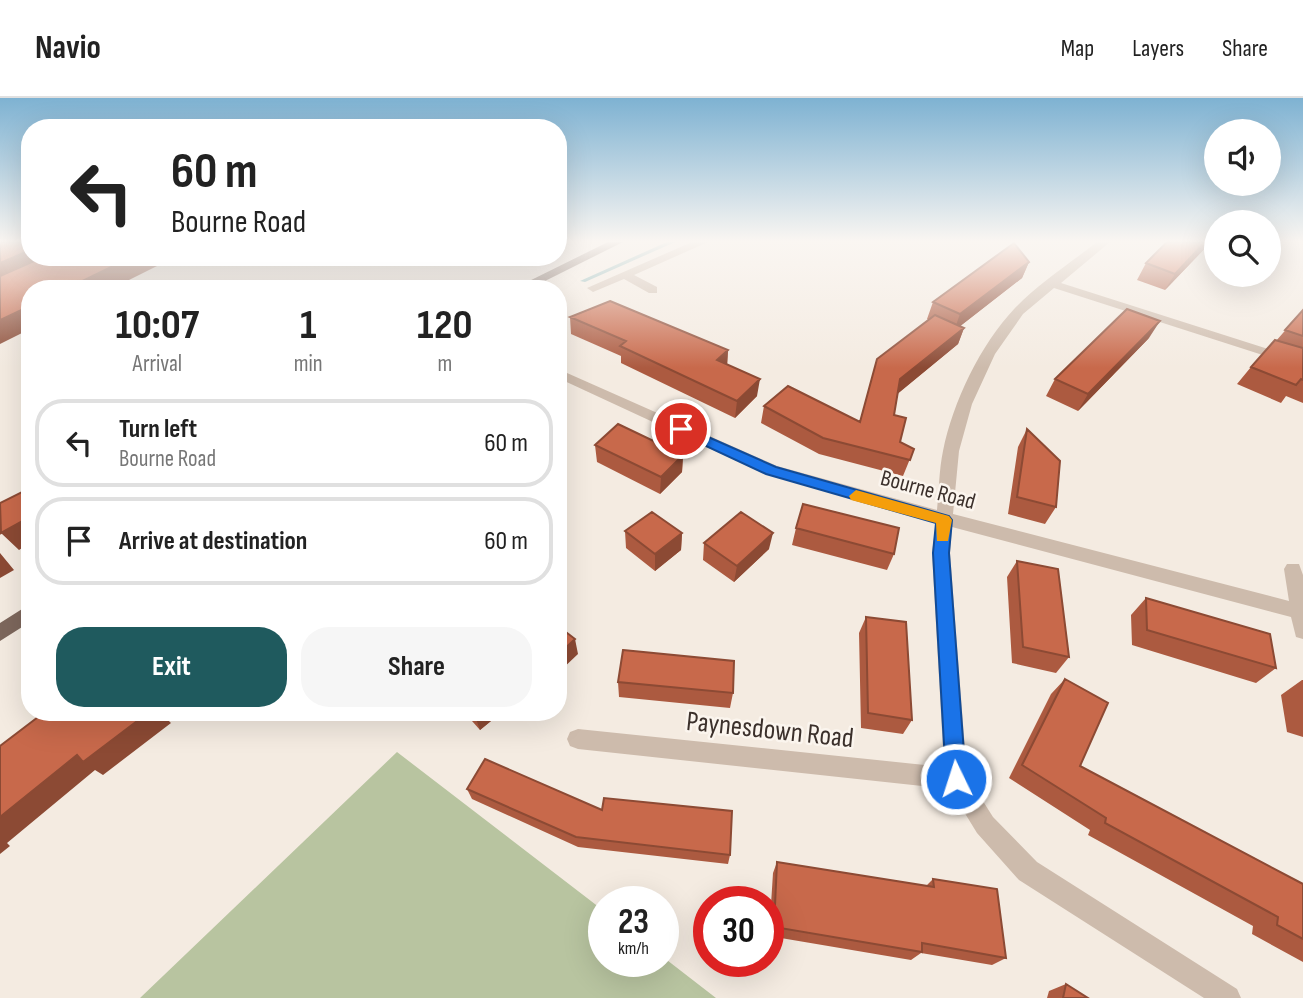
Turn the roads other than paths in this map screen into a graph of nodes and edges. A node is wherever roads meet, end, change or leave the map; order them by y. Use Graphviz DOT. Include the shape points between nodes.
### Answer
graph roads {
  1 [pos="603,284"];
  2 [pos="642,284"];
  3 [pos="1050,284"];
  4 [pos="593,288"];
  5 [pos="653,290"];
  6 [pos="1303,364"];
  7 [pos="567,377"];
  8 [pos="944,520"];
  9 [pos="1293,569"];
  10 [pos="21,618"];
  11 [pos="1301,622"];
  12 [pos="0,633"];
  13 [pos="578,739"];
  14 [pos="956,779"];
  15 [pos="1228,998"];
  1 -- 4 [label="street"];
  2 -- 5 [label="street"];
  3 -- 6 [label="street"];
  3 -- 8 [label="street" via="1019,310 988,354 965,404 951,451"];
  7 -- 8 [label="street, Bourne Road" via="771,470"];
  8 -- 11 [label="street, Bourne Road"];
  8 -- 14 [label="street" via="941,553"];
  9 -- 11 [label="street, Bourne Road"];
  10 -- 12 [label="main road"];
  13 -- 14 [label="street, Paynesdown Road"];
  14 -- 15 [label="street" via="985,825 1028,871"];
}
